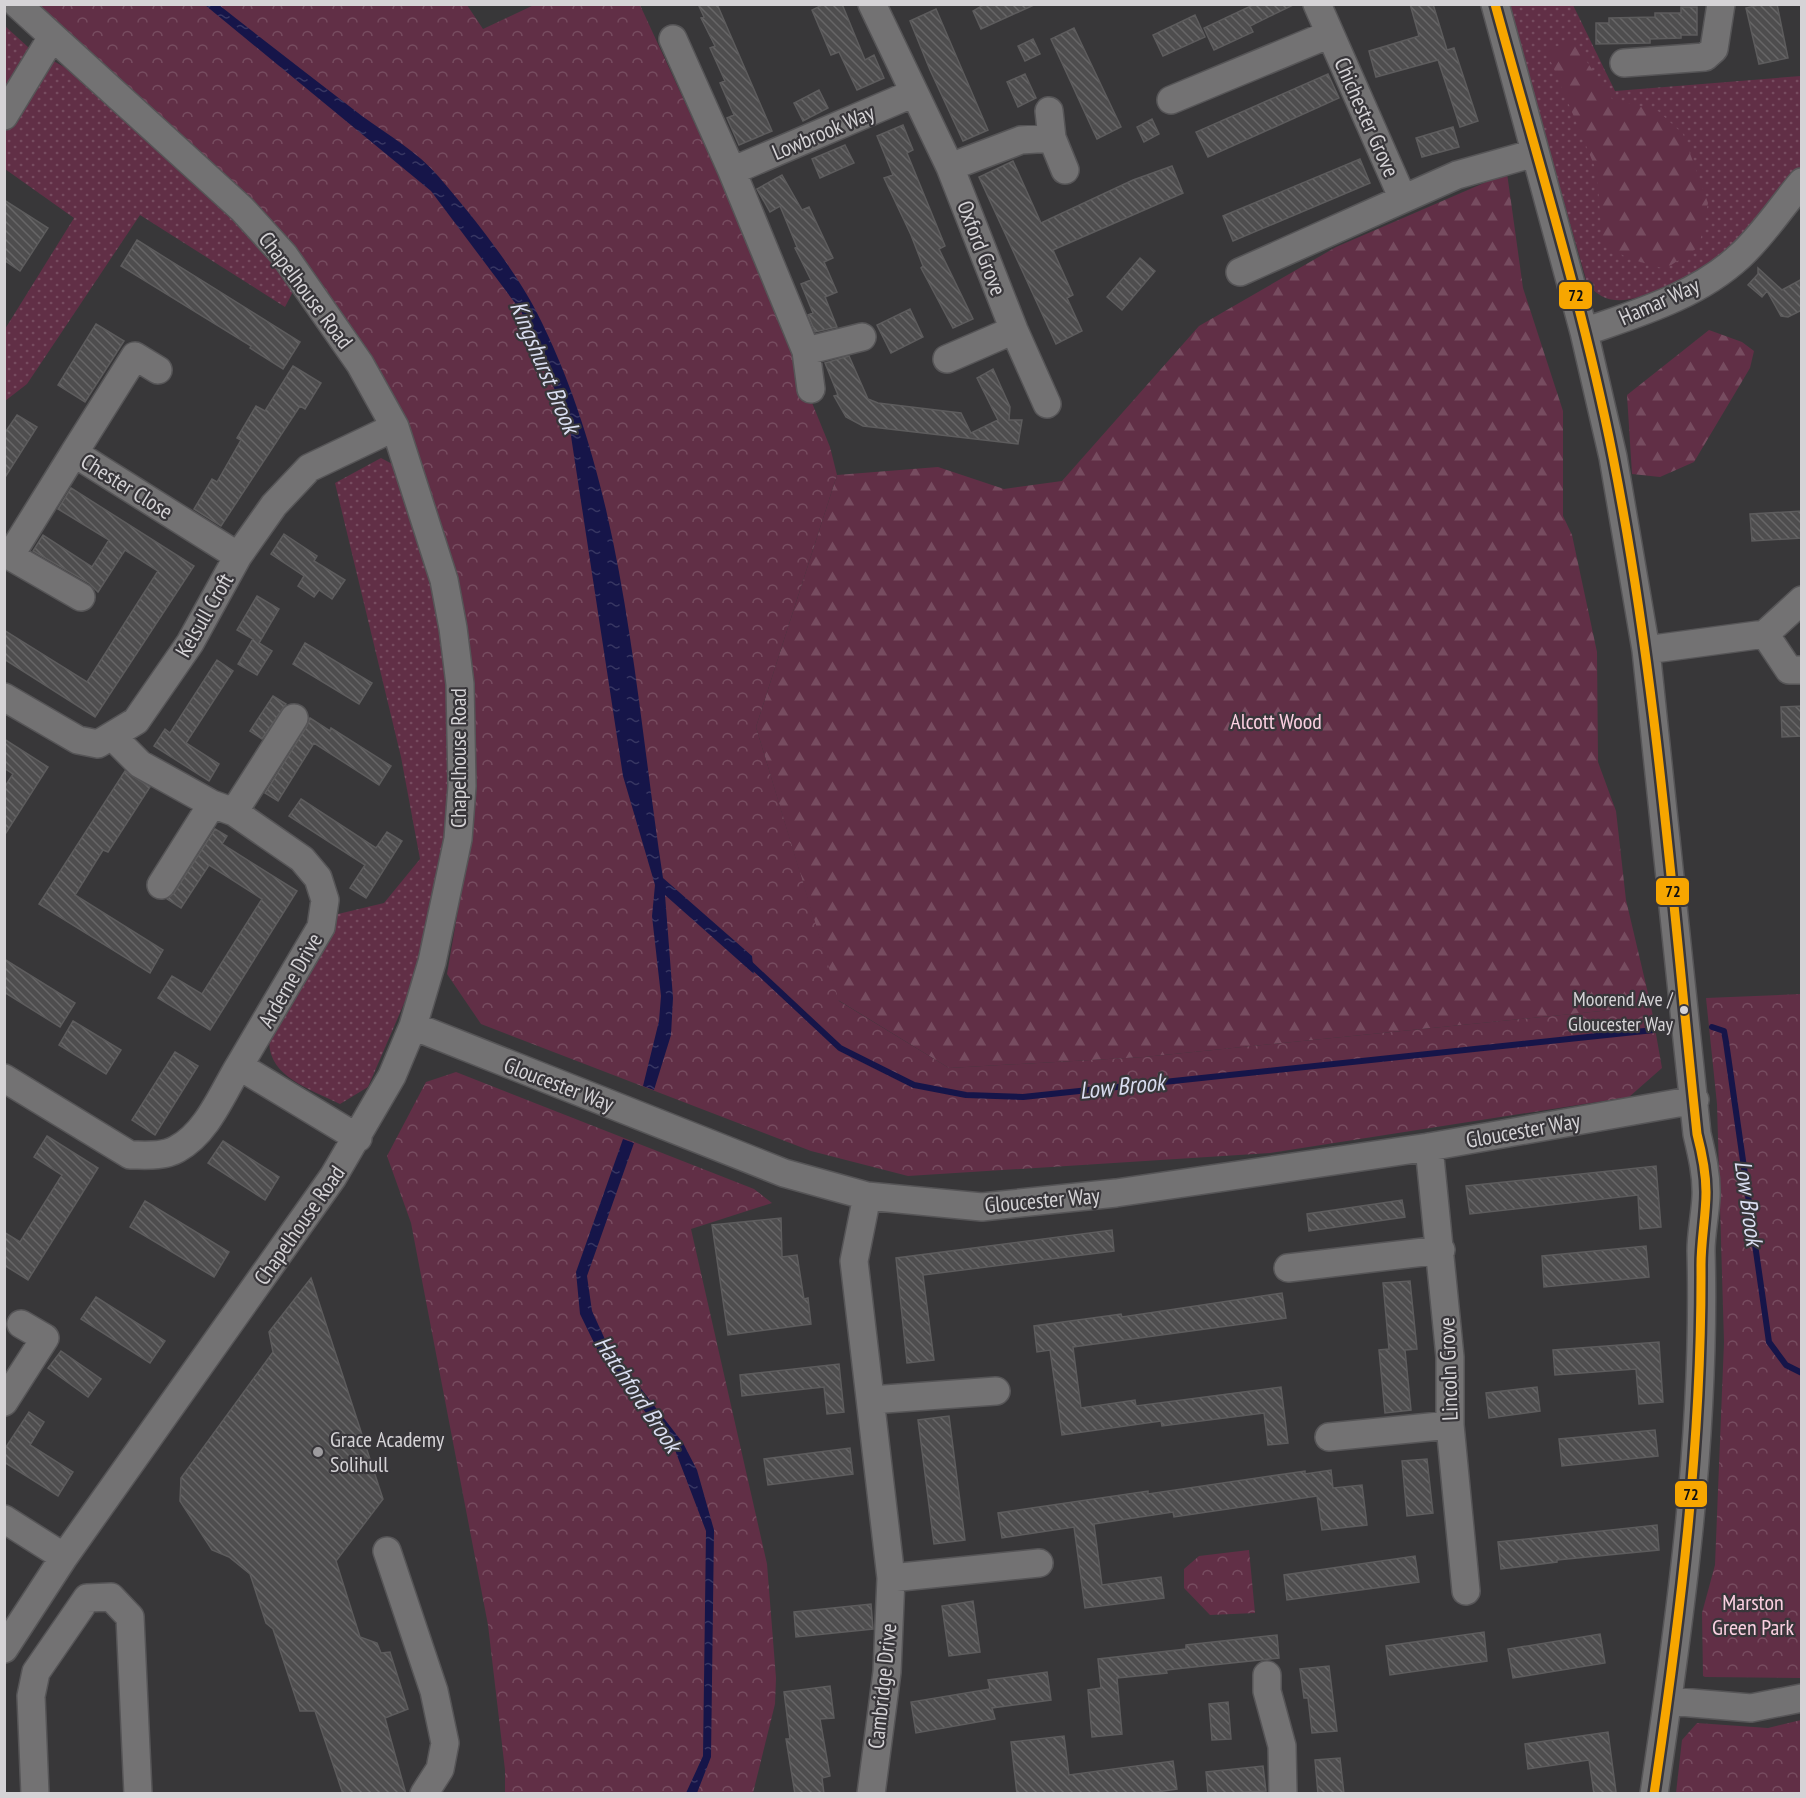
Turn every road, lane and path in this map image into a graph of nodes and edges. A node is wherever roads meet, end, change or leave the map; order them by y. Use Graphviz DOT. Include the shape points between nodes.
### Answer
graph roads {
  1 [pos="17,4"];
  2 [pos="1317,4"];
  3 [pos="1495,4"];
  4 [pos="878,6"];
  5 [pos="1720,13"];
  6 [pos="1330,34"];
  7 [pos="52,37"];
  8 [pos="673,39"];
  9 [pos="1624,63"];
  10 [pos="914,93"];
  11 [pos="1171,100"];
  12 [pos="1050,111"];
  13 [pos="4,116"];
  14 [pos="1052,138"];
  15 [pos="1535,153"];
  16 [pos="950,166"];
  17 [pos="1065,170"];
  18 [pos="732,171"];
  19 [pos="1802,182"];
  20 [pos="1403,200"];
  21 [pos="1240,272"];
  22 [pos="1014,330"];
  23 [pos="1584,332"];
  24 [pos="862,337"];
  25 [pos="806,351"];
  26 [pos="947,359"];
  27 [pos="158,370"];
  28 [pos="811,389"];
  29 [pos="1047,404"];
  30 [pos="395,427"];
  31 [pos="74,453"];
  32 [pos="238,556"];
  33 [pos="81,597"];
  34 [pos="1802,600"];
  35 [pos="1765,634"];
  36 [pos="1646,650"];
  37 [pos="1802,670"];
  38 [pos="4,697"];
  39 [pos="294,718"];
  40 [pos="113,737"];
  41 [pos="232,802"];
  42 [pos="161,885"];
  43 [pos="413,1026"];
  44 [pos="239,1066"];
  45 [pos="4,1078"];
  46 [pos="1695,1100"];
  47 [pos="358,1138"];
  48 [pos="1429,1147"];
  49 [pos="867,1196"];
  50 [pos="1441,1250"];
  51 [pos="1288,1268"];
  52 [pos="21,1324"];
  53 [pos="996,1391"];
  54 [pos="871,1400"];
  55 [pos="4,1402"];
  56 [pos="1450,1425"];
  57 [pos="1329,1437"];
  58 [pos="4,1518"];
  59 [pos="387,1551"];
  60 [pos="64,1557"];
  61 [pos="1039,1563"];
  62 [pos="891,1578"];
  63 [pos="1466,1591"];
  64 [pos="4,1649"];
  65 [pos="1267,1675"];
  66 [pos="1802,1698"];
  67 [pos="1668,1701"];
  68 [pos="35,1794"];
  69 [pos="138,1794"];
  70 [pos="424,1794"];
  71 [pos="871,1794"];
  72 [pos="1283,1794"];
  73 [pos="1654,1794"];
  1 -- 7 [label="street, Chapelhouse Road"];
  2 -- 6 [label="street, Chichester Grove"];
  3 -- 15 [label="street"];
  4 -- 10 [label="street, Oxford Grove"];
  5 -- 9 [label="street" via="1714,49 1706,57"];
  6 -- 11 [label="street, Chichester Grove"];
  6 -- 20 [label="street, Chichester Grove"];
  7 -- 13 [label="street"];
  7 -- 30 [label="street, Chapelhouse Road" via="242,209 284,255 360,364"];
  8 -- 18 [label="street"];
  10 -- 16 [label="street, Oxford Grove"];
  10 -- 18 [label="street, Lowbrook Way"];
  12 -- 14 [label="street"];
  14 -- 16 [label="street" via="1021,140"];
  14 -- 17 [label="street"];
  15 -- 20 [label="street, Chichester Grove" via="1457,175"];
  15 -- 23 [label="street"];
  16 -- 22 [label="street, Oxford Grove"];
  18 -- 25 [label="street"];
  19 -- 23 [label="street, Hamar Way" via="1740,256 1715,274 1684,294"];
  20 -- 21 [label="street, Chichester Grove"];
  22 -- 26 [label="street"];
  22 -- 29 [label="street, Oxford Grove"];
  23 -- 36 [label="street" via="1612,457"];
  24 -- 25 [label="street"];
  25 -- 28 [label="street"];
  27 -- 31 [label="street, Chester Close" via="135,356"];
  30 -- 32 [label="street, Kelsull Croft" via="309,468 274,505"];
  30 -- 43 [label="street, Chapelhouse Road" via="444,580 460,684 462,786 458,839 435,950"];
  31 -- 32 [label="street, Chester Close"];
  31 -- 33 [label="street" via="10,555"];
  32 -- 40 [label="street, Kelsull Croft" via="190,643 136,721"];
  34 -- 35 [label="street"];
  35 -- 36 [label="street"];
  35 -- 37 [label="street" via="1789,670"];
  36 -- 46 [label="street"];
  38 -- 40 [label="street, Kelsull Croft" via="78,740 98,744"];
  39 -- 41 [label="street"];
  40 -- 41 [label="street, Arderne Drive" via="140,764"];
  41 -- 42 [label="street"];
  41 -- 44 [label="street, Arderne Drive" via="302,859 318,878 325,900 321,927"];
  43 -- 47 [label="street, Chapelhouse Road" via="392,1076"];
  43 -- 49 [label="street, Gloucester Way" via="784,1173"];
  44 -- 45 [label="street, Arderne Drive" via="191,1139 175,1150 154,1155 130,1155"];
  44 -- 47 [label="street"];
  46 -- 48 [label="street, Gloucester Way"];
  46 -- 67 [label="street" via="1698,1134 1691,1170 1692,1197 1701,1228 1702,1298 1693,1492"];
  47 -- 60 [label="street, Chapelhouse Road"];
  48 -- 49 [label="street, Gloucester Way" via="1116,1193 982,1207"];
  48 -- 50 [label="street, Lincoln Grove"];
  49 -- 54 [label="street, Cambridge Drive" via="854,1261"];
  50 -- 51 [label="street"];
  50 -- 56 [label="street, Lincoln Grove" via="1450,1358"];
  52 -- 55 [label="street" via="45,1338"];
  53 -- 54 [label="street"];
  54 -- 62 [label="street, Cambridge Drive"];
  56 -- 57 [label="street"];
  56 -- 63 [label="street, Lincoln Grove"];
  58 -- 60 [label="street"];
  59 -- 70 [label="street" via="434,1691 445,1743 440,1769"];
  60 -- 64 [label="street, Chapelhouse Road"];
  61 -- 62 [label="street"];
  62 -- 71 [label="street, Cambridge Drive" via="887,1672"];
  65 -- 72 [label="street" via="1267,1691 1282,1746"];
  66 -- 67 [label="street" via="1751,1708"];
  67 -- 73 [label="street"];
  68 -- 69 [label="street" via="32,1696 36,1672 87,1598 111,1597 130,1617"];
}
